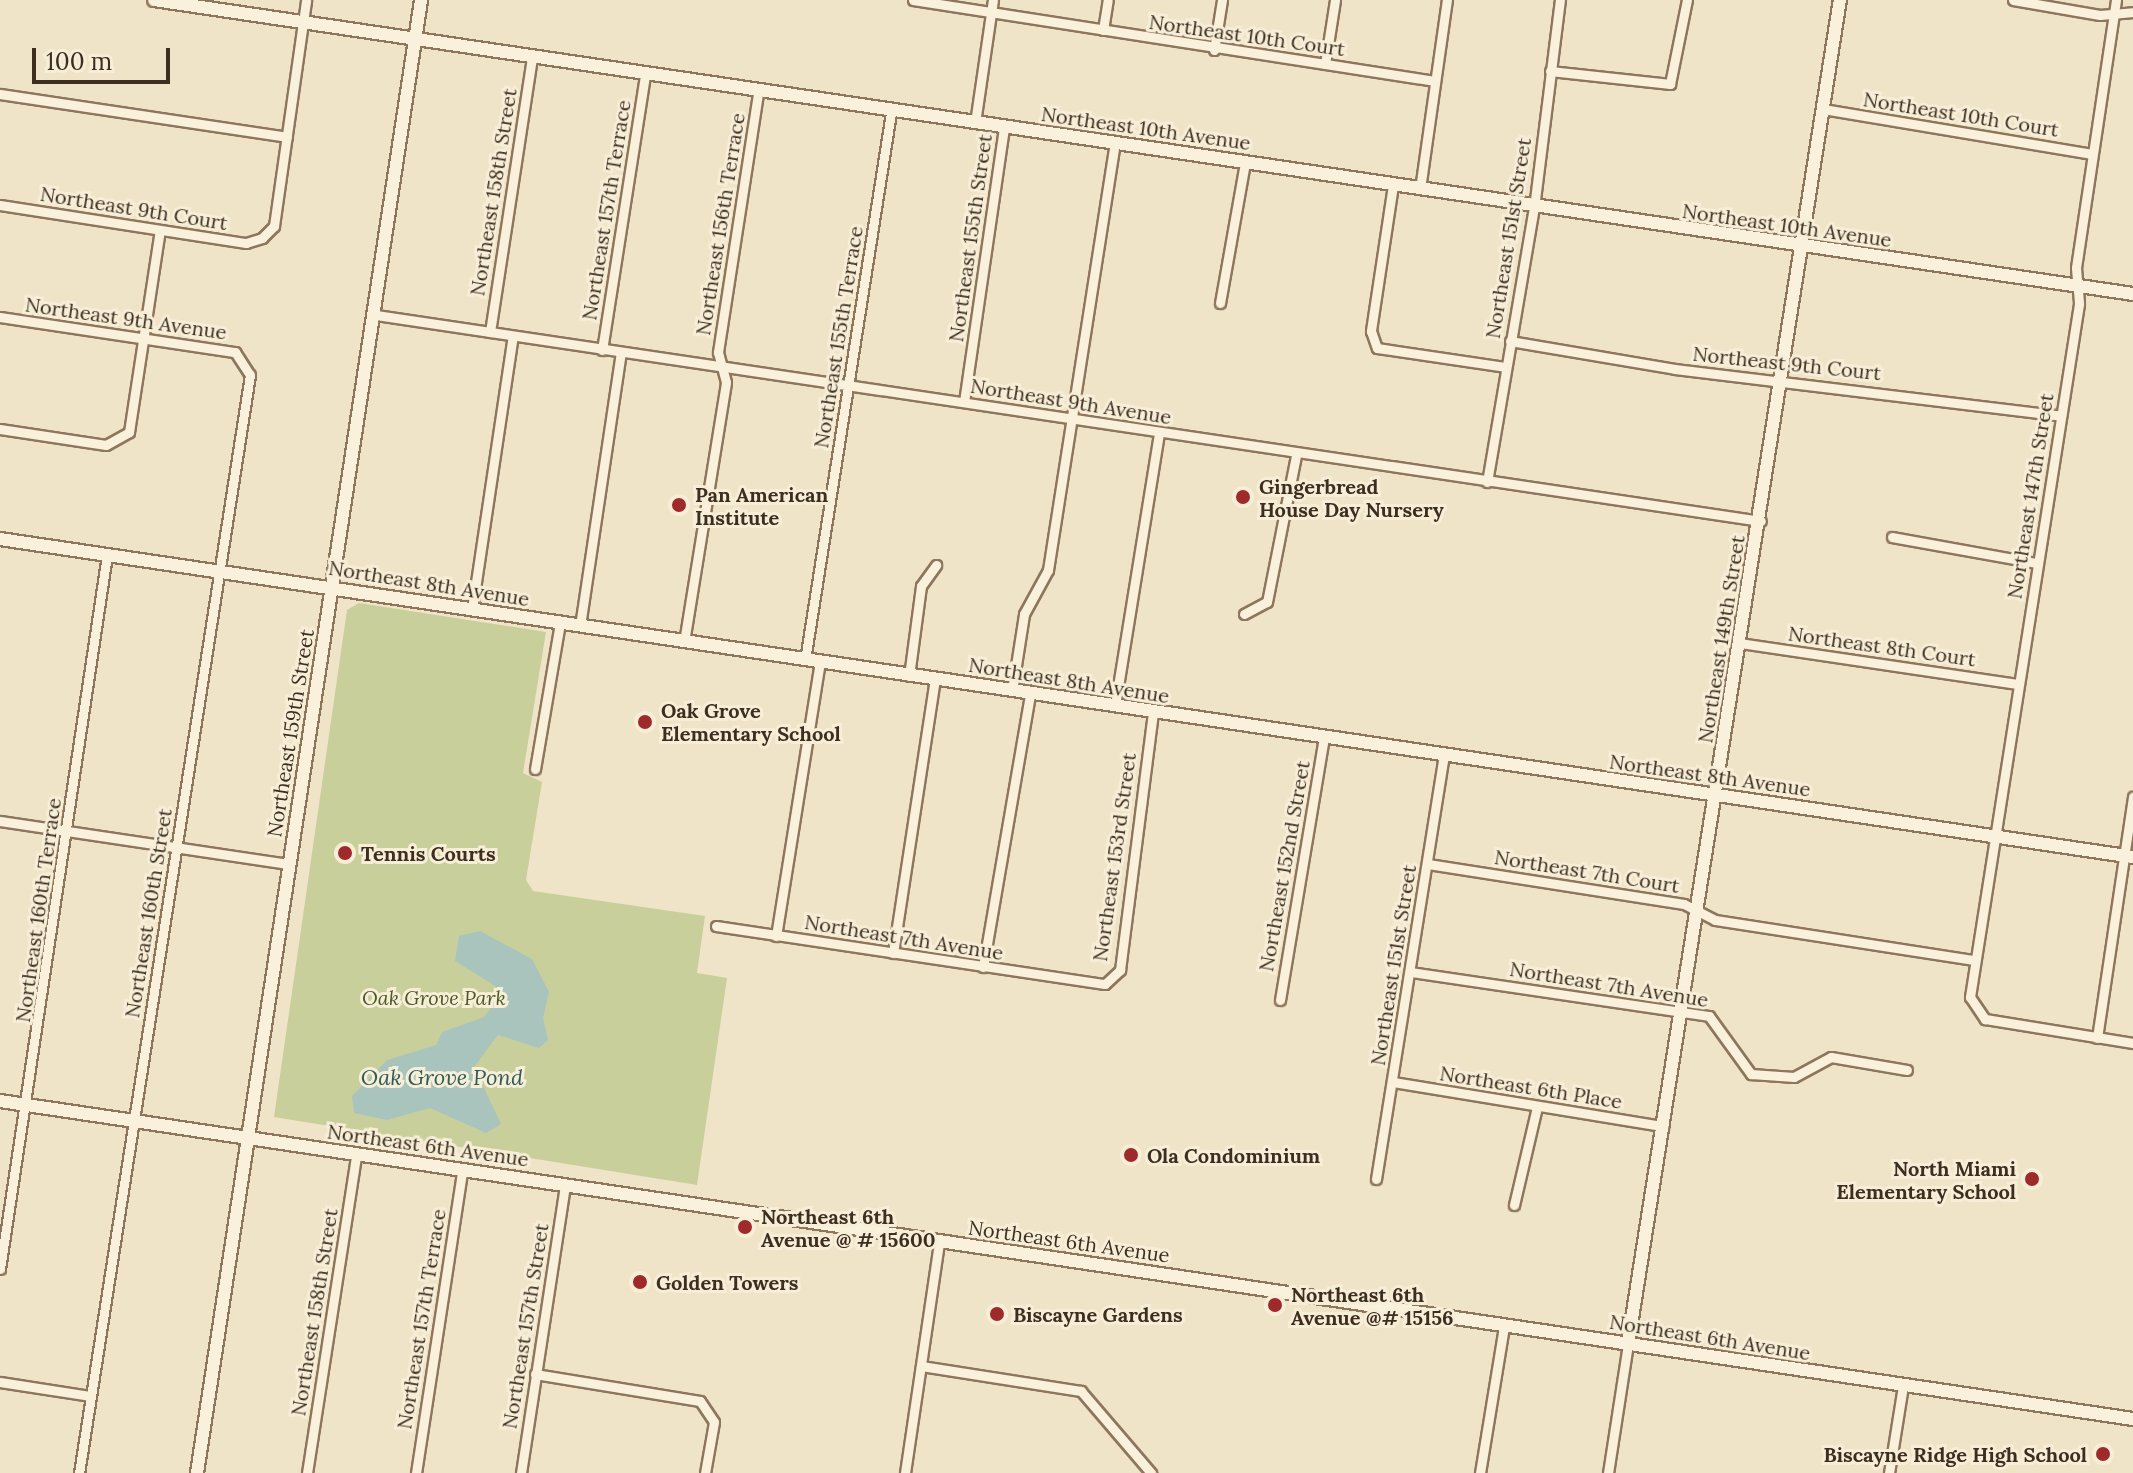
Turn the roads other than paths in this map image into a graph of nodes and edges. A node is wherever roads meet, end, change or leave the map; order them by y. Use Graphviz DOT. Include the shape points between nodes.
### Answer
graph roads {
  1 [pos="154,0"];
  2 [pos="306,0"];
  3 [pos="421,0"];
  4 [pos="913,0"];
  5 [pos="993,0"];
  6 [pos="1108,0"];
  7 [pos="1222,0"];
  8 [pos="1335,0"];
  9 [pos="1447,0"];
  10 [pos="1560,0"];
  11 [pos="1687,0"];
  12 [pos="1840,0"];
  13 [pos="2013,0"];
  14 [pos="201,4"];
  15 [pos="2116,5"];
  16 [pos="2133,12"];
  17 [pos="991,13"];
  18 [pos="302,23"];
  19 [pos="1103,30"];
  20 [pos="416,39"];
  21 [pos="1214,50"];
  22 [pos="532,57"];
  23 [pos="1325,64"];
  24 [pos="1550,71"];
  25 [pos="645,75"];
  26 [pos="1435,81"];
  27 [pos="0,94"];
  28 [pos="758,94"];
  29 [pos="1823,109"];
  30 [pos="891,113"];
  31 [pos="975,123"];
  32 [pos="1004,127"];
  33 [pos="287,137"];
  34 [pos="1115,143"];
  35 [pos="2092,154"];
  36 [pos="1245,162"];
  37 [pos="1393,185"];
  38 [pos="1420,189"];
  39 [pos="0,205"];
  40 [pos="1534,208"];
  41 [pos="160,230"];
  42 [pos="1804,247"];
  43 [pos="2079,286"];
  44 [pos="2133,294"];
  45 [pos="1220,303"];
  46 [pos="376,315"];
  47 [pos="0,317"];
  48 [pos="490,332"];
  49 [pos="513,336"];
  50 [pos="144,339"];
  51 [pos="1510,341"];
  52 [pos="602,350"];
  53 [pos="621,353"];
  54 [pos="245,359"];
  55 [pos="717,366"];
  56 [pos="1505,367"];
  57 [pos="1784,378"];
  58 [pos="848,387"];
  59 [pos="964,402"];
  60 [pos="2061,416"];
  61 [pos="1072,420"];
  62 [pos="0,429"];
  63 [pos="1159,433"];
  64 [pos="1296,455"];
  65 [pos="1487,482"];
  66 [pos="1761,521"];
  67 [pos="1892,537"];
  68 [pos="0,539"];
  69 [pos="0,547"];
  70 [pos="107,555"];
  71 [pos="2037,563"];
  72 [pos="936,565"];
  73 [pos="218,572"];
  74 [pos="334,589"];
  75 [pos="472,609"];
  76 [pos="1244,614"];
  77 [pos="560,623"];
  78 [pos="580,626"];
  79 [pos="684,642"];
  80 [pos="1740,643"];
  81 [pos="805,660"];
  82 [pos="820,662"];
  83 [pos="909,676"];
  84 [pos="935,680"];
  85 [pos="2018,684"];
  86 [pos="1012,691"];
  87 [pos="1030,694"];
  88 [pos="1115,705"];
  89 [pos="1153,713"];
  90 [pos="1324,738"];
  91 [pos="1444,755"];
  92 [pos="535,769"];
  93 [pos="1717,796"];
  94 [pos="2133,797"];
  95 [pos="0,821"];
  96 [pos="69,832"];
  97 [pos="1993,837"];
  98 [pos="176,847"];
  99 [pos="2128,857"];
  100 [pos="289,864"];
  101 [pos="1428,864"];
  102 [pos="1696,909"];
  103 [pos="716,926"];
  104 [pos="776,936"];
  105 [pos="893,953"];
  106 [pos="1973,960"];
  107 [pos="983,967"];
  108 [pos="1411,972"];
  109 [pos="1087,984"];
  110 [pos="1280,1000"];
  111 [pos="1682,1012"];
  112 [pos="2097,1038"];
  113 [pos="2133,1043"];
  114 [pos="1907,1070"];
  115 [pos="1393,1082"];
  116 [pos="0,1101"];
  117 [pos="27,1105"];
  118 [pos="1537,1107"];
  119 [pos="134,1121"];
  120 [pos="1663,1126"];
  121 [pos="247,1139"];
  122 [pos="356,1156"];
  123 [pos="462,1171"];
  124 [pos="1376,1179"];
  125 [pos="565,1184"];
  126 [pos="1514,1205"];
  127 [pos="939,1242"];
  128 [pos="0,1269"];
  129 [pos="1504,1326"];
  130 [pos="1628,1344"];
  131 [pos="921,1366"];
  132 [pos="535,1374"];
  133 [pos="0,1382"];
  134 [pos="1903,1386"];
  135 [pos="90,1396"];
  136 [pos="2133,1419"];
  137 [pos="79,1473"];
  138 [pos="197,1473"];
  139 [pos="307,1473"];
  140 [pos="416,1473"];
  141 [pos="521,1473"];
  142 [pos="705,1473"];
  143 [pos="905,1473"];
  144 [pos="1151,1473"];
  145 [pos="1480,1473"];
  146 [pos="1608,1473"];
  147 [pos="1889,1473"];
  1 -- 14 [label="street, Northeast 10th Avenue"];
  2 -- 18 [label="street"];
  3 -- 20 [label="street, Northeast 159th Street"];
  4 -- 17 [label="street, Northeast 10th Court"];
  5 -- 17 [label="street, Northeast 155th Street"];
  6 -- 19 [label="street"];
  7 -- 21 [label="street"];
  8 -- 23 [label="street"];
  9 -- 26 [label="street"];
  10 -- 24 [label="street, Northeast 151st Street"];
  11 -- 24 [label="street" via="1670,84"];
  12 -- 29 [label="street, Northeast 149th Street"];
  13 -- 15 [label="street" via="2100,15"];
  14 -- 18 [label="street, Northeast 10th Avenue"];
  15 -- 16 [label="street"];
  15 -- 35 [label="street, Northeast 147th Street"];
  17 -- 19 [label="street, Northeast 10th Court"];
  17 -- 31 [label="street, Northeast 155th Street"];
  18 -- 20 [label="street, Northeast 10th Avenue"];
  18 -- 33 [label="street"];
  19 -- 21 [label="street, Northeast 10th Court"];
  20 -- 22 [label="street, Northeast 10th Avenue"];
  20 -- 46 [label="street, Northeast 159th Street"];
  21 -- 23 [label="street, Northeast 10th Court"];
  22 -- 25 [label="street, Northeast 10th Avenue"];
  22 -- 48 [label="street, Northeast 158th Street"];
  23 -- 26 [label="street, Northeast 10th Court"];
  24 -- 40 [label="street, Northeast 151st Street"];
  25 -- 28 [label="street, Northeast 10th Avenue"];
  25 -- 52 [label="street, Northeast 157th Terrace"];
  26 -- 38 [label="street"];
  27 -- 33 [label="street"];
  28 -- 30 [label="street, Northeast 10th Avenue"];
  28 -- 55 [label="street, Northeast 156th Terrace"];
  29 -- 35 [label="street, Northeast 10th Court"];
  29 -- 42 [label="street, Northeast 149th Street"];
  30 -- 31 [label="street, Northeast 10th Avenue"];
  30 -- 58 [label="street, Northeast 155th Terrace"];
  31 -- 32 [label="street, Northeast 10th Avenue"];
  32 -- 34 [label="street, Northeast 10th Avenue"];
  32 -- 59 [label="street, Northeast 155th Street"];
  33 -- 41 [label="street, Northeast 9th Court" via="274,226 262,238 246,243"];
  34 -- 36 [label="street, Northeast 10th Avenue"];
  34 -- 61 [label="street"];
  35 -- 43 [label="street, Northeast 147th Street"];
  36 -- 37 [label="street, Northeast 10th Avenue"];
  36 -- 45 [label="street"];
  37 -- 38 [label="street, Northeast 10th Avenue"];
  37 -- 56 [label="street" via="1371,331 1377,348"];
  38 -- 40 [label="street, Northeast 10th Avenue"];
  39 -- 41 [label="street, Northeast 9th Court"];
  40 -- 42 [label="street, Northeast 10th Avenue"];
  40 -- 51 [label="street, Northeast 151st Street"];
  41 -- 50 [label="street"];
  42 -- 43 [label="street, Northeast 10th Avenue"];
  42 -- 57 [label="street, Northeast 149th Street"];
  43 -- 44 [label="street, Northeast 10th Avenue"];
  43 -- 60 [label="street, Northeast 147th Street"];
  46 -- 48 [label="street, Northeast 9th Avenue"];
  46 -- 74 [label="street, Northeast 159th Street"];
  47 -- 50 [label="street, Northeast 9th Avenue"];
  48 -- 49 [label="street, Northeast 9th Avenue"];
  49 -- 52 [label="street, Northeast 9th Avenue"];
  49 -- 75 [label="street"];
  50 -- 54 [label="street, Northeast 9th Avenue"];
  50 -- 62 [label="street" via="129,432 121,441"];
  51 -- 56 [label="street, Northeast 151st Street"];
  51 -- 57 [label="street, Northeast 9th Court"];
  52 -- 53 [label="street, Northeast 9th Avenue"];
  53 -- 55 [label="street, Northeast 9th Avenue"];
  53 -- 78 [label="street"];
  54 -- 73 [label="street, Northeast 160th Street" via="250,375"];
  55 -- 58 [label="street, Northeast 9th Avenue"];
  55 -- 79 [label="street, Northeast 156th Terrace" via="726,382"];
  56 -- 65 [label="street, Northeast 151st Street"];
  57 -- 60 [label="street, Northeast 9th Court"];
  57 -- 66 [label="street, Northeast 149th Street"];
  58 -- 59 [label="street, Northeast 9th Avenue"];
  58 -- 81 [label="street, Northeast 155th Terrace"];
  59 -- 61 [label="street, Northeast 9th Avenue"];
  60 -- 71 [label="street, Northeast 147th Street"];
  61 -- 63 [label="street, Northeast 9th Avenue"];
  61 -- 86 [label="street" via="1048,570 1024,614"];
  63 -- 64 [label="street, Northeast 9th Avenue"];
  63 -- 88 [label="street"];
  64 -- 65 [label="street, Northeast 9th Avenue"];
  64 -- 76 [label="street" via="1267,602"];
  65 -- 66 [label="street, Northeast 9th Avenue"];
  66 -- 80 [label="street, Northeast 149th Street"];
  67 -- 71 [label="street"];
  68 -- 69 [label="street"];
  68 -- 70 [label="street, Northeast 8th Avenue"];
  70 -- 73 [label="street, Northeast 8th Avenue"];
  70 -- 96 [label="street, Northeast 160th Terrace"];
  71 -- 85 [label="street, Northeast 147th Street"];
  72 -- 83 [label="street" via="921,586"];
  73 -- 74 [label="street, Northeast 8th Avenue"];
  73 -- 98 [label="street, Northeast 160th Street"];
  74 -- 75 [label="street, Northeast 8th Avenue"];
  74 -- 100 [label="street, Northeast 159th Street"];
  75 -- 77 [label="street, Northeast 8th Avenue"];
  77 -- 78 [label="street, Northeast 8th Avenue"];
  77 -- 92 [label="street"];
  78 -- 79 [label="street, Northeast 8th Avenue"];
  79 -- 81 [label="street, Northeast 8th Avenue"];
  80 -- 85 [label="street, Northeast 8th Court"];
  80 -- 93 [label="street, Northeast 149th Street"];
  81 -- 82 [label="street, Northeast 8th Avenue"];
  82 -- 83 [label="street, Northeast 8th Avenue"];
  82 -- 104 [label="street"];
  83 -- 84 [label="street, Northeast 8th Avenue"];
  84 -- 86 [label="street, Northeast 8th Avenue"];
  84 -- 105 [label="street"];
  85 -- 97 [label="street, Northeast 147th Street"];
  86 -- 87 [label="street, Northeast 8th Avenue"];
  87 -- 88 [label="street, Northeast 8th Avenue"];
  87 -- 107 [label="street"];
  88 -- 89 [label="street, Northeast 8th Avenue"];
  89 -- 90 [label="street, Northeast 8th Avenue"];
  89 -- 109 [label="street, Northeast 153rd Street" via="1120,970 1105,984"];
  90 -- 91 [label="street, Northeast 8th Avenue"];
  90 -- 110 [label="street, Northeast 152nd Street"];
  91 -- 93 [label="street, Northeast 8th Avenue"];
  91 -- 101 [label="street, Northeast 151st Street"];
  93 -- 97 [label="street, Northeast 8th Avenue"];
  93 -- 102 [label="street, Northeast 149th Street"];
  94 -- 99 [label="street"];
  95 -- 96 [label="street"];
  96 -- 98 [label="street"];
  96 -- 117 [label="street, Northeast 160th Terrace"];
  97 -- 99 [label="street, Northeast 8th Avenue"];
  97 -- 106 [label="street, Northeast 147th Street"];
  98 -- 100 [label="street"];
  98 -- 119 [label="street, Northeast 160th Street"];
  99 -- 112 [label="street"];
  100 -- 121 [label="street, Northeast 159th Street"];
  101 -- 102 [label="street, Northeast 7th Court"];
  101 -- 108 [label="street, Northeast 151st Street"];
  102 -- 106 [label="street, Northeast 7th Court" via="1715,920"];
  102 -- 111 [label="street, Northeast 149th Street"];
  103 -- 104 [label="street, Northeast 7th Avenue"];
  104 -- 105 [label="street, Northeast 7th Avenue"];
  105 -- 107 [label="street, Northeast 7th Avenue"];
  106 -- 112 [label="street, Northeast 147th Street" via="1970,997 1985,1019"];
  107 -- 109 [label="street, Northeast 7th Avenue"];
  108 -- 111 [label="street, Northeast 7th Avenue"];
  108 -- 115 [label="street, Northeast 151st Street"];
  111 -- 114 [label="street, Northeast 7th Avenue" via="1722,1025 1751,1074 1794,1077 1831,1057"];
  111 -- 120 [label="street, Northeast 149th Street"];
  112 -- 113 [label="street"];
  115 -- 118 [label="street, Northeast 6th Place"];
  115 -- 124 [label="street, Northeast 151st Street"];
  116 -- 117 [label="street, Northeast 6th Avenue"];
  117 -- 119 [label="street, Northeast 6th Avenue"];
  117 -- 128 [label="street, Northeast 160th Terrace"];
  118 -- 120 [label="street, Northeast 6th Place"];
  118 -- 126 [label="street"];
  119 -- 121 [label="street, Northeast 6th Avenue"];
  119 -- 135 [label="street, Northeast 160th Street"];
  120 -- 130 [label="street, Northeast 149th Street"];
  121 -- 122 [label="street, Northeast 6th Avenue"];
  121 -- 138 [label="street, Northeast 159th Street"];
  122 -- 123 [label="street, Northeast 6th Avenue"];
  122 -- 139 [label="street, Northeast 158th Street"];
  123 -- 125 [label="street, Northeast 6th Avenue"];
  123 -- 140 [label="street, Northeast 157th Terrace"];
  125 -- 127 [label="street, Northeast 6th Avenue"];
  125 -- 132 [label="street, Northeast 157th Street"];
  127 -- 129 [label="street, Northeast 6th Avenue"];
  127 -- 131 [label="street"];
  129 -- 130 [label="street, Northeast 6th Avenue"];
  129 -- 145 [label="street"];
  130 -- 134 [label="street, Northeast 6th Avenue"];
  130 -- 146 [label="street, Northeast 149th Street"];
  131 -- 143 [label="street"];
  131 -- 144 [label="street" via="1081,1391"];
  132 -- 141 [label="street, Northeast 157th Street"];
  132 -- 142 [label="street" via="700,1401 714,1422"];
  133 -- 135 [label="street"];
  134 -- 136 [label="street, Northeast 6th Avenue"];
  134 -- 147 [label="street"];
  135 -- 137 [label="street, Northeast 160th Street"];
}
